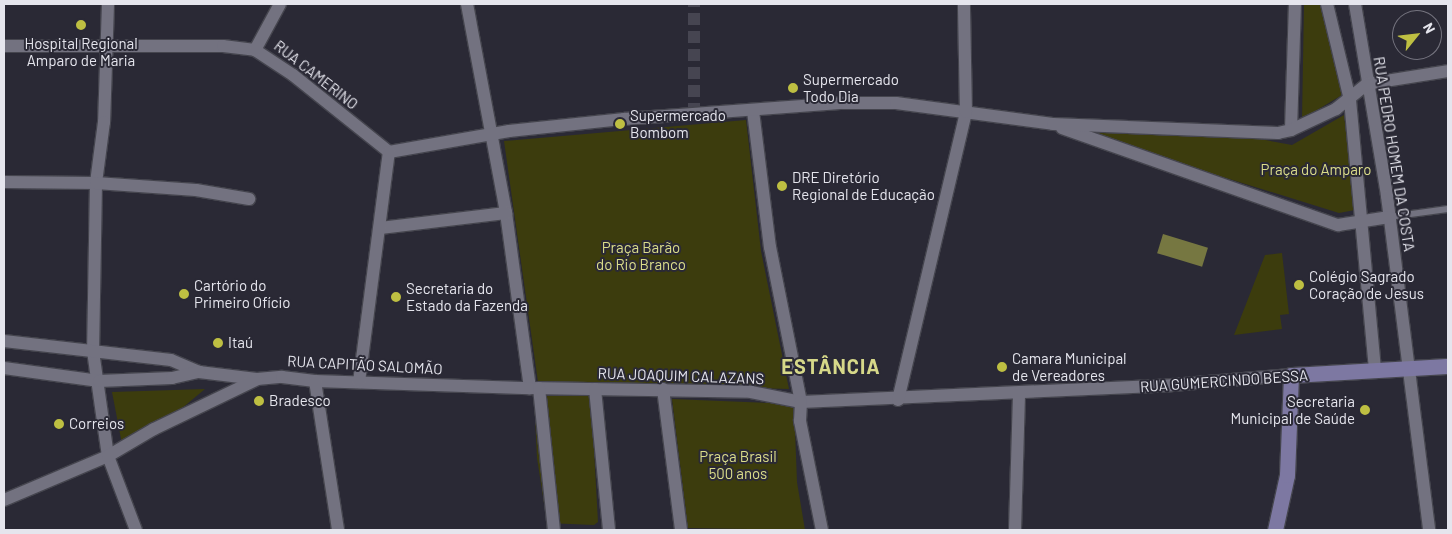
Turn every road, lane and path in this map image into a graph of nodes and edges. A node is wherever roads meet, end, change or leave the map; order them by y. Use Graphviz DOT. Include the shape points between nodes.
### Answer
graph roads {
  1 [pos="108,4"];
  2 [pos="280,4"];
  3 [pos="467,4"];
  4 [pos="964,4"];
  5 [pos="1295,4"];
  6 [pos="1327,4"];
  7 [pos="1355,4"];
  8 [pos="4,46"];
  9 [pos="108,47"];
  10 [pos="255,50"];
  11 [pos="1448,71"];
  12 [pos="1367,84"];
  13 [pos="1350,100"];
  14 [pos="753,111"];
  15 [pos="966,112"];
  16 [pos="1053,124"];
  17 [pos="1291,130"];
  18 [pos="493,134"];
  19 [pos="390,152"];
  20 [pos="4,182"];
  21 [pos="96,182"];
  22 [pos="249,199"];
  23 [pos="1448,209"];
  24 [pos="506,213"];
  25 [pos="1389,216"];
  26 [pos="1362,224"];
  27 [pos="380,228"];
  28 [pos="4,341"];
  29 [pos="93,351"];
  30 [pos="1448,366"];
  31 [pos="4,368"];
  32 [pos="1407,369"];
  33 [pos="1375,370"];
  34 [pos="199,372"];
  35 [pos="1291,376"];
  36 [pos="257,379"];
  37 [pos="99,381"];
  38 [pos="315,381"];
  39 [pos="359,382"];
  40 [pos="534,388"];
  41 [pos="663,389"];
  42 [pos="595,390"];
  43 [pos="1019,393"];
  44 [pos="898,400"];
  45 [pos="801,402"];
  46 [pos="108,456"];
  47 [pos="4,500"];
  48 [pos="136,530"];
  49 [pos="338,530"];
  50 [pos="554,530"];
  51 [pos="609,530"];
  52 [pos="681,530"];
  53 [pos="822,530"];
  54 [pos="1014,530"];
  55 [pos="1275,530"];
  56 [pos="1429,530"];
  1 -- 9 [label="street"];
  2 -- 10 [label="street"];
  3 -- 18 [label="street"];
  4 -- 15 [label="street"];
  5 -- 17 [label="street"];
  6 -- 13 [label="street"];
  7 -- 12 [label="street, RUA PEDRO HOMEM DA COSTA"];
  8 -- 9 [label="street, RUA CAMERINO"];
  9 -- 10 [label="street, RUA CAMERINO" via="223,46"];
  9 -- 21 [label="street" via="104,122"];
  10 -- 19 [label="street, RUA CAMERINO"];
  11 -- 12 [label="street"];
  12 -- 13 [label="street"];
  12 -- 25 [label="street, RUA PEDRO HOMEM DA COSTA"];
  13 -- 17 [label="street"];
  13 -- 26 [label="street"];
  14 -- 15 [label="street" via="896,103"];
  14 -- 18 [label="street" via="624,119"];
  14 -- 45 [label="street" via="770,247"];
  15 -- 16 [label="street"];
  15 -- 44 [label="street"];
  16 -- 17 [label="street" via="1254,133"];
  16 -- 26 [label="street" via="1338,225"];
  18 -- 19 [label="street"];
  18 -- 24 [label="street"];
  19 -- 27 [label="street"];
  20 -- 21 [label="street"];
  21 -- 22 [label="street" via="196,190"];
  21 -- 29 [label="street"];
  23 -- 25 [label="lane"];
  24 -- 27 [label="street"];
  24 -- 40 [label="street"];
  25 -- 26 [label="street"];
  25 -- 32 [label="street, RUA PEDRO HOMEM DA COSTA"];
  26 -- 33 [label="street"];
  27 -- 39 [label="street"];
  28 -- 29 [label="street, RUA CAPITÃO SALOMÃO"];
  29 -- 34 [label="street, RUA CAPITÃO SALOMÃO" via="172,360"];
  29 -- 37 [label="street"];
  30 -- 32 [label="street, RUA GUMERCINDO BESSA"];
  31 -- 37 [label="street, RUA CAPITÃO SALOMÃO"];
  32 -- 33 [label="street, RUA GUMERCINDO BESSA"];
  32 -- 56 [label="street, RUA PEDRO HOMEM DA COSTA"];
  33 -- 35 [label="street, RUA GUMERCINDO BESSA"];
  34 -- 36 [label="street, RUA CAPITÃO SALOMÃO"];
  34 -- 37 [label="street, RUA CAPITÃO SALOMÃO" via="172,378"];
  35 -- 43 [label="street, RUA GUMERCINDO BESSA"];
  35 -- 55 [label="street" via="1287,475"];
  36 -- 38 [label="street, RUA CAPITÃO SALOMÃO" via="282,377"];
  36 -- 46 [label="street" via="154,429"];
  37 -- 46 [label="street"];
  38 -- 39 [label="street, RUA CAPITÃO SALOMÃO"];
  38 -- 49 [label="street"];
  39 -- 40 [label="street, RUA CAPITÃO SALOMÃO"];
  40 -- 42 [label="street, RUA JOAQUIM CALAZANS"];
  40 -- 50 [label="street"];
  41 -- 42 [label="street, RUA JOAQUIM CALAZANS"];
  41 -- 45 [label="street, RUA JOAQUIM CALAZANS" via="751,392"];
  41 -- 52 [label="street"];
  42 -- 51 [label="street"];
  43 -- 44 [label="street, RUA GUMERCINDO BESSA"];
  43 -- 54 [label="street"];
  44 -- 45 [label="street, RUA GUMERCINDO BESSA"];
  45 -- 53 [label="street" via="800,421"];
  46 -- 47 [label="street"];
  46 -- 48 [label="street"];
}
